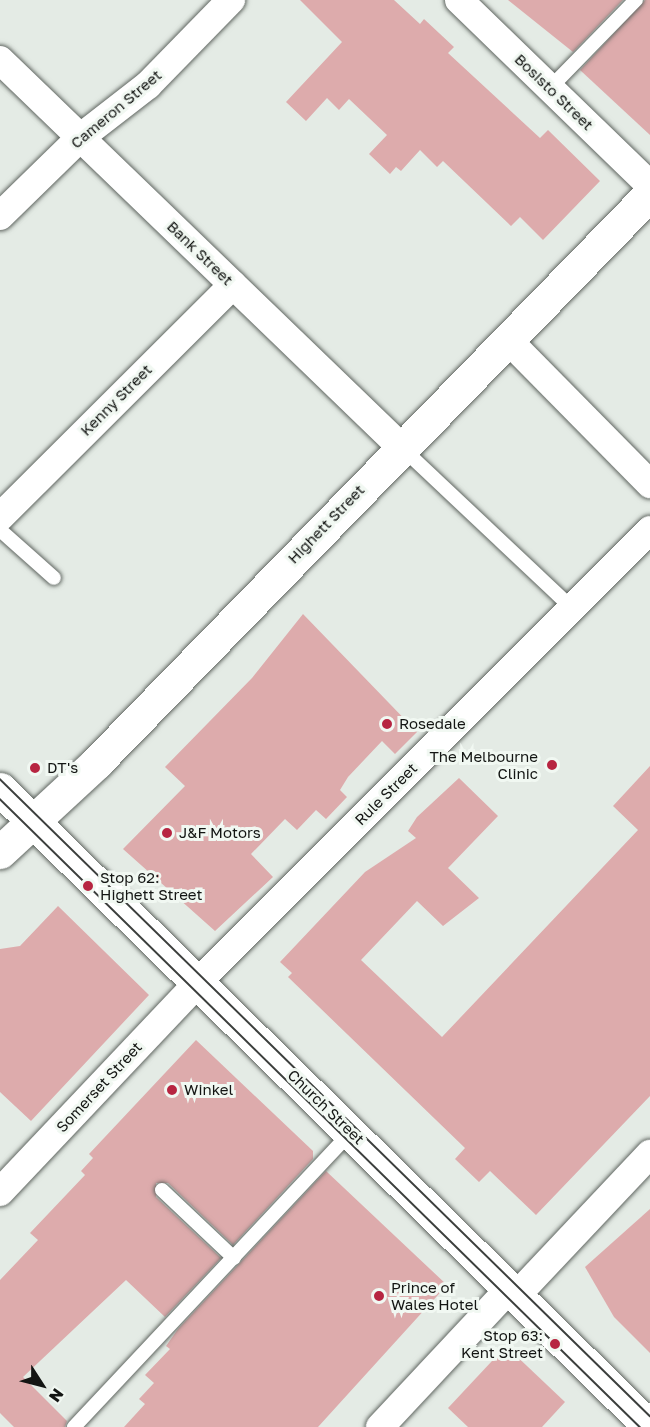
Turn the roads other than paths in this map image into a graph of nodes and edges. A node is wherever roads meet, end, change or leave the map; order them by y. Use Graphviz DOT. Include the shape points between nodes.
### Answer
graph roads {
  1 [pos="231,0"];
  2 [pos="459,0"];
  3 [pos="636,0"];
  4 [pos="0,60"];
  5 [pos="550,88"];
  6 [pos="81,137"];
  7 [pos="650,185"];
  8 [pos="650,194"];
  9 [pos="0,216"];
  10 [pos="233,285"];
  11 [pos="507,339"];
  12 [pos="400,446"];
  13 [pos="650,484"];
  14 [pos="0,517"];
  15 [pos="0,530"];
  16 [pos="650,530"];
  17 [pos="54,578"];
  18 [pos="572,608"];
  19 [pos="0,789"];
  20 [pos="34,822"];
  21 [pos="0,852"];
  22 [pos="198,982"];
  23 [pos="352,1132"];
  24 [pos="650,1154"];
  25 [pos="162,1190"];
  26 [pos="0,1192"];
  27 [pos="234,1258"];
  28 [pos="513,1292"];
  29 [pos="74,1427"];
  30 [pos="380,1427"];
  31 [pos="650,1427"];
  1 -- 6 [label="street, Cameron Street" via="148,85"];
  2 -- 5 [label="street, Bosisto Street"];
  3 -- 5 [label="lane"];
  4 -- 6 [label="street, Bank Street"];
  5 -- 7 [label="street, Bosisto Street"];
  6 -- 9 [label="street, Cameron Street"];
  6 -- 10 [label="street, Bank Street"];
  8 -- 11 [label="street, Highett Street"];
  10 -- 12 [label="street, Bank Street"];
  10 -- 14 [label="street, Kenny Street"];
  11 -- 12 [label="street, Highett Street"];
  11 -- 13 [label="street"];
  12 -- 18 [label="lane"];
  12 -- 20 [label="street, Highett Street"];
  15 -- 17 [label="lane"];
  16 -- 18 [label="street, Rule Street"];
  18 -- 22 [label="street, Rule Street"];
  19 -- 20 [label="street, Church Street"];
  20 -- 21 [label="street, Highett Street"];
  20 -- 22 [label="street, Church Street"];
  22 -- 23 [label="street, Church Street"];
  22 -- 26 [label="street, Somerset Street"];
  23 -- 27 [label="lane"];
  23 -- 28 [label="street, Church Street"];
  24 -- 28 [label="street"];
  25 -- 27 [label="lane"];
  27 -- 29 [label="lane"];
  28 -- 30 [label="street"];
  28 -- 31 [label="street, Church Street"];
}
